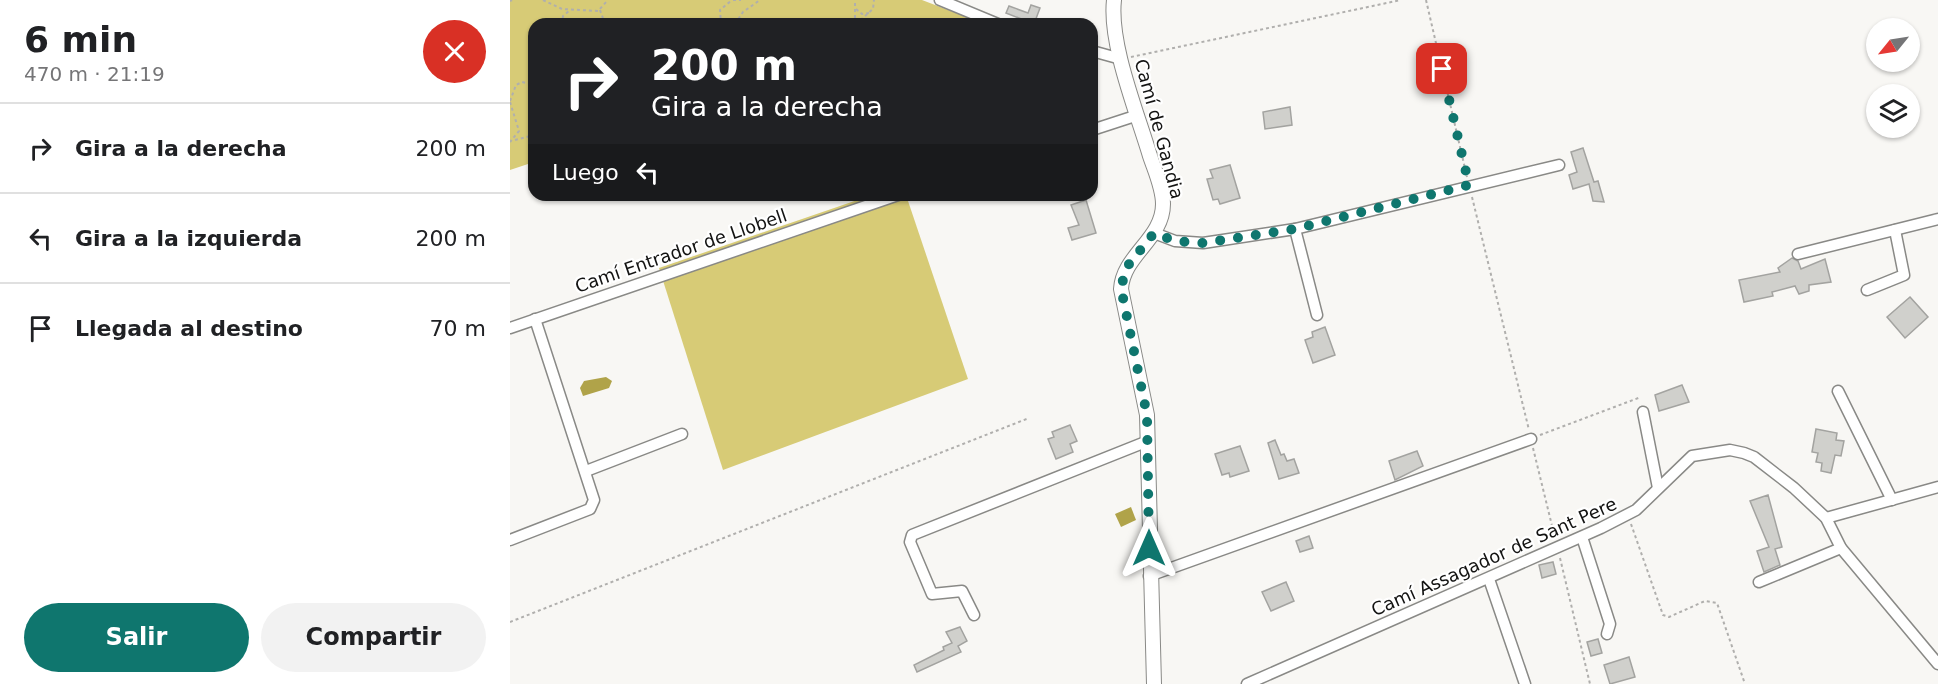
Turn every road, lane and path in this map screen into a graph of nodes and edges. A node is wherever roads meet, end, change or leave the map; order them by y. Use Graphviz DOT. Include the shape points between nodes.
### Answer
graph roads {
  1 [pos="543,0"];
  2 [pos="608,0"];
  3 [pos="732,0"];
  4 [pos="741,0"];
  5 [pos="760,0"];
  6 [pos="855,0"];
  7 [pos="874,0"];
  8 [pos="940,0"];
  9 [pos="1114,0"];
  10 [pos="1401,0"];
  11 [pos="1426,0"];
  12 [pos="855,7"];
  13 [pos="572,10"];
  14 [pos="600,10"];
  15 [pos="871,12"];
  16 [pos="563,18"];
  17 [pos="603,18"];
  18 [pos="721,18"];
  19 [pos="739,18"];
  20 [pos="855,18"];
  21 [pos="863,18"];
  22 [pos="984,18"];
  23 [pos="1098,53"];
  24 [pos="1121,59"];
  25 [pos="528,84"];
  26 [pos="510,101"];
  27 [pos="1138,115"];
  28 [pos="1098,128"];
  29 [pos="528,137"];
  30 [pos="515,140"];
  31 [pos="510,142"];
  32 [pos="1559,165"];
  33 [pos="1469,185"];
  34 [pos="880,201"];
  35 [pos="1938,219"];
  36 [pos="1295,229"];
  37 [pos="1895,230"];
  38 [pos="1154,233"];
  39 [pos="1798,254"];
  40 [pos="1867,290"];
  41 [pos="1317,315"];
  42 [pos="535,319"];
  43 [pos="510,328"];
  44 [pos="1838,391"];
  45 [pos="1641,397"];
  46 [pos="1643,412"];
  47 [pos="1029,418"];
  48 [pos="682,434"];
  49 [pos="1531,439"];
  50 [pos="1148,441"];
  51 [pos="586,471"];
  52 [pos="1938,487"];
  53 [pos="1658,488"];
  54 [pos="1892,500"];
  55 [pos="1628,514"];
  56 [pos="1826,518"];
  57 [pos="1582,537"];
  58 [pos="510,540"];
  59 [pos="1558,547"];
  60 [pos="1841,548"];
  61 [pos="1149,576"];
  62 [pos="1490,579"];
  63 [pos="1760,582"];
  64 [pos="974,615"];
  65 [pos="510,622"];
  66 [pos="1607,634"];
  67 [pos="1938,664"];
  68 [pos="1154,684"];
  69 [pos="1247,684"];
  70 [pos="1525,684"];
  71 [pos="1590,684"];
  72 [pos="1745,684"];
  1 -- 13 [label="path"];
  2 -- 14 [label="path"];
  3 -- 4 [label="path"];
  3 -- 18 [label="path" via="720,10"];
  5 -- 19 [label="path"];
  6 -- 12 [label="path"];
  7 -- 15 [label="path"];
  8 -- 22 [label="street"];
  9 -- 24 [label="main road, Camí de Gandia"];
  10 -- 24 [label="path"];
  11 -- 33 [label="path"];
  12 -- 15 [label="path" via="862,14"];
  12 -- 20 [label="path"];
  13 -- 14 [label="path"];
  13 -- 16 [label="path"];
  14 -- 17 [label="path"];
  15 -- 21 [label="path"];
  23 -- 24 [label="street"];
  24 -- 27 [label="main road, Camí de Gandia"];
  25 -- 26 [label="path" via="516,85"];
  26 -- 30 [label="path" via="519,126"];
  27 -- 28 [label="street"];
  27 -- 38 [label="main road, Camí de Gandia" via="1162,197 1161,218"];
  29 -- 30 [label="path"];
  30 -- 31 [label="path"];
  32 -- 33 [label="street"];
  33 -- 36 [label="street"];
  33 -- 49 [label="path"];
  34 -- 42 [label="street, Camí Entrador de Llobell"];
  35 -- 37 [label="street"];
  36 -- 38 [label="street" via="1203,243 1175,241"];
  36 -- 41 [label="street"];
  37 -- 39 [label="street"];
  37 -- 40 [label="street" via="1904,275"];
  38 -- 50 [label="main road, Camí de Gandia" via="1126,268 1121,288 1144,401"];
  42 -- 43 [label="street, Camí Entrador de Llobell"];
  42 -- 51 [label="street"];
  44 -- 54 [label="street"];
  45 -- 49 [label="path"];
  46 -- 53 [label="street"];
  47 -- 65 [label="path"];
  48 -- 51 [label="street"];
  49 -- 59 [label="path"];
  49 -- 61 [label="street"];
  50 -- 61 [label="main road, Camí de Gandia"];
  50 -- 64 [label="street" via="912,535 910,542 932,594 962,591"];
  51 -- 58 [label="street" via="594,500 590,509"];
  52 -- 54 [label="street"];
  53 -- 55 [label="street, Camí Assagador de Sant Pere"];
  53 -- 56 [label="street, Camí Assagador de Sant Pere" via="1692,456 1737,451 1754,457"];
  54 -- 56 [label="street"];
  55 -- 57 [label="street, Camí Assagador de Sant Pere"];
  55 -- 72 [label="path" via="1663,615 1669,617 1705,601 1717,603"];
  56 -- 60 [label="street"];
  57 -- 59 [label="street, Camí Assagador de Sant Pere"];
  57 -- 66 [label="street" via="1610,624"];
  59 -- 62 [label="street, Camí Assagador de Sant Pere"];
  59 -- 71 [label="path"];
  60 -- 63 [label="street"];
  60 -- 67 [label="street"];
  61 -- 68 [label="main road, Camí de Gandia"];
  62 -- 69 [label="street, Camí Assagador de Sant Pere"];
  62 -- 70 [label="street"];
}
